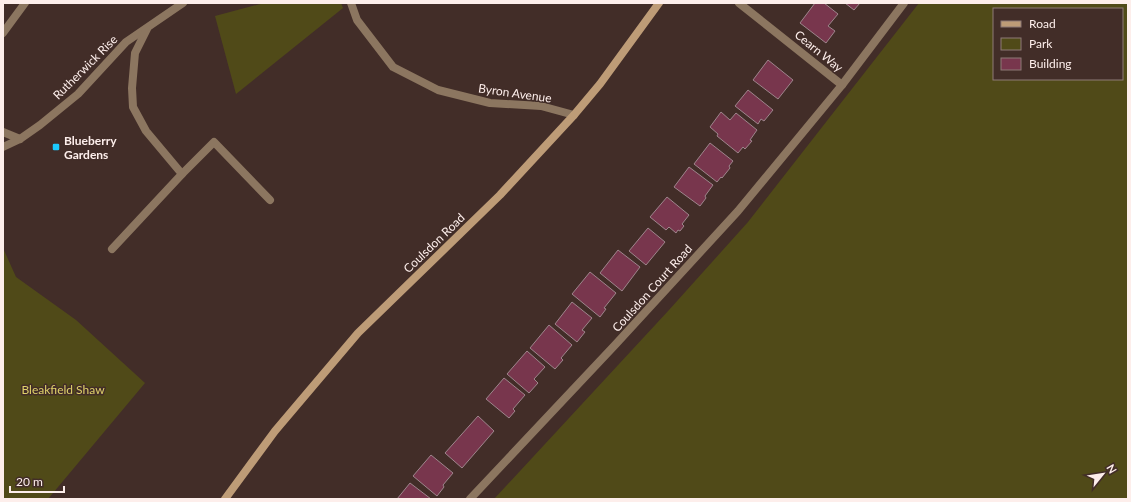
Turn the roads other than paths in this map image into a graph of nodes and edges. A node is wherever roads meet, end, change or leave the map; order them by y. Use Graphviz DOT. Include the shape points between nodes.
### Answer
graph roads {
  1 [pos="24,3"];
  2 [pos="183,3"];
  3 [pos="351,3"];
  4 [pos="659,3"];
  5 [pos="739,3"];
  6 [pos="904,3"];
  7 [pos="147,28"];
  8 [pos="3,33"];
  9 [pos="842,85"];
  10 [pos="574,115"];
  11 [pos="3,132"];
  12 [pos="20,138"];
  13 [pos="3,147"];
  14 [pos="182,174"];
  15 [pos="270,200"];
  16 [pos="112,249"];
  17 [pos="225,499"];
  18 [pos="470,499"];
  1 -- 8 [label="street"];
  2 -- 7 [label="street, Rutherwick Rise"];
  3 -- 10 [label="street, Byron Avenue" via="357,20 393,66 438,90 490,104 541,106"];
  4 -- 10 [label="main road, Coulsdon Road"];
  5 -- 9 [label="street, Cearn Way"];
  6 -- 9 [label="street, Cearn Way"];
  7 -- 12 [label="street, Rutherwick Rise" via="126,42 78,94"];
  7 -- 14 [label="street" via="135,53 132,88 134,107 146,131"];
  9 -- 18 [label="street, Coulsdon Court Road" via="738,211"];
  10 -- 17 [label="main road, Coulsdon Road" via="500,195 358,333 275,431"];
  11 -- 12 [label="street"];
  12 -- 13 [label="street, Rutherwick Rise"];
  14 -- 15 [label="street" via="214,142"];
  14 -- 16 [label="street"];
}
